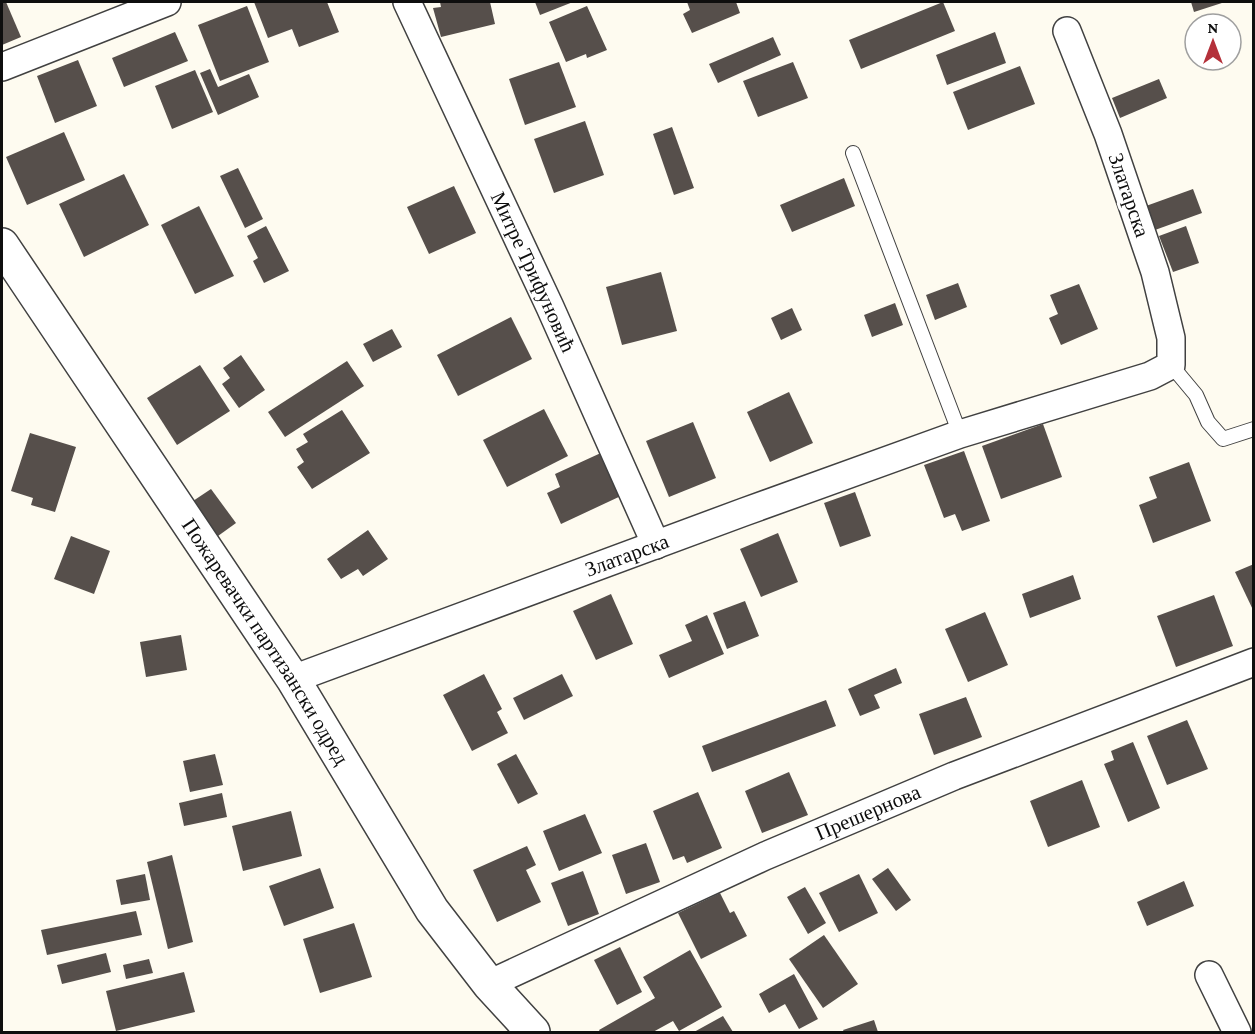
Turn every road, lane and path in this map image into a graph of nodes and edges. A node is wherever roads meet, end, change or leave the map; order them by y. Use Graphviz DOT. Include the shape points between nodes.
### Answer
graph roads {
  1 [pos="168,2"];
  2 [pos="407,2"];
  3 [pos="1067,31"];
  4 [pos="2,67"];
  5 [pos="852,153"];
  6 [pos="2,245"];
  7 [pos="1171,364"];
  8 [pos="1254,429"];
  9 [pos="960,434"];
  10 [pos="656,544"];
  11 [pos="1254,662"];
  12 [pos="293,679"];
  13 [pos="1209,975"];
  14 [pos="489,984"];
  15 [pos="533,1032"];
  16 [pos="1236,1032"];
  1 -- 4 [label="street"];
  2 -- 10 [label="street, Митре Трифуновић"];
  3 -- 7 [label="street, Златарска" via="1108,134 1155,272 1171,338"];
  5 -- 9 [label="lane"];
  6 -- 12 [label="street, Пожаревачки партизански одред"];
  7 -- 8 [label="lane" via="1196,394 1208,422 1223,439"];
  7 -- 9 [label="street, Златарска" via="1150,376"];
  9 -- 10 [label="street, Златарска"];
  10 -- 12 [label="street, Златарска"];
  11 -- 14 [label="street, Прешернова" via="954,776 775,851"];
  12 -- 14 [label="street, Пожаревачки партизански одред" via="432,910"];
  13 -- 16 [label="street"];
  14 -- 15 [label="street, Пожаревачки партизански одред"];
}
